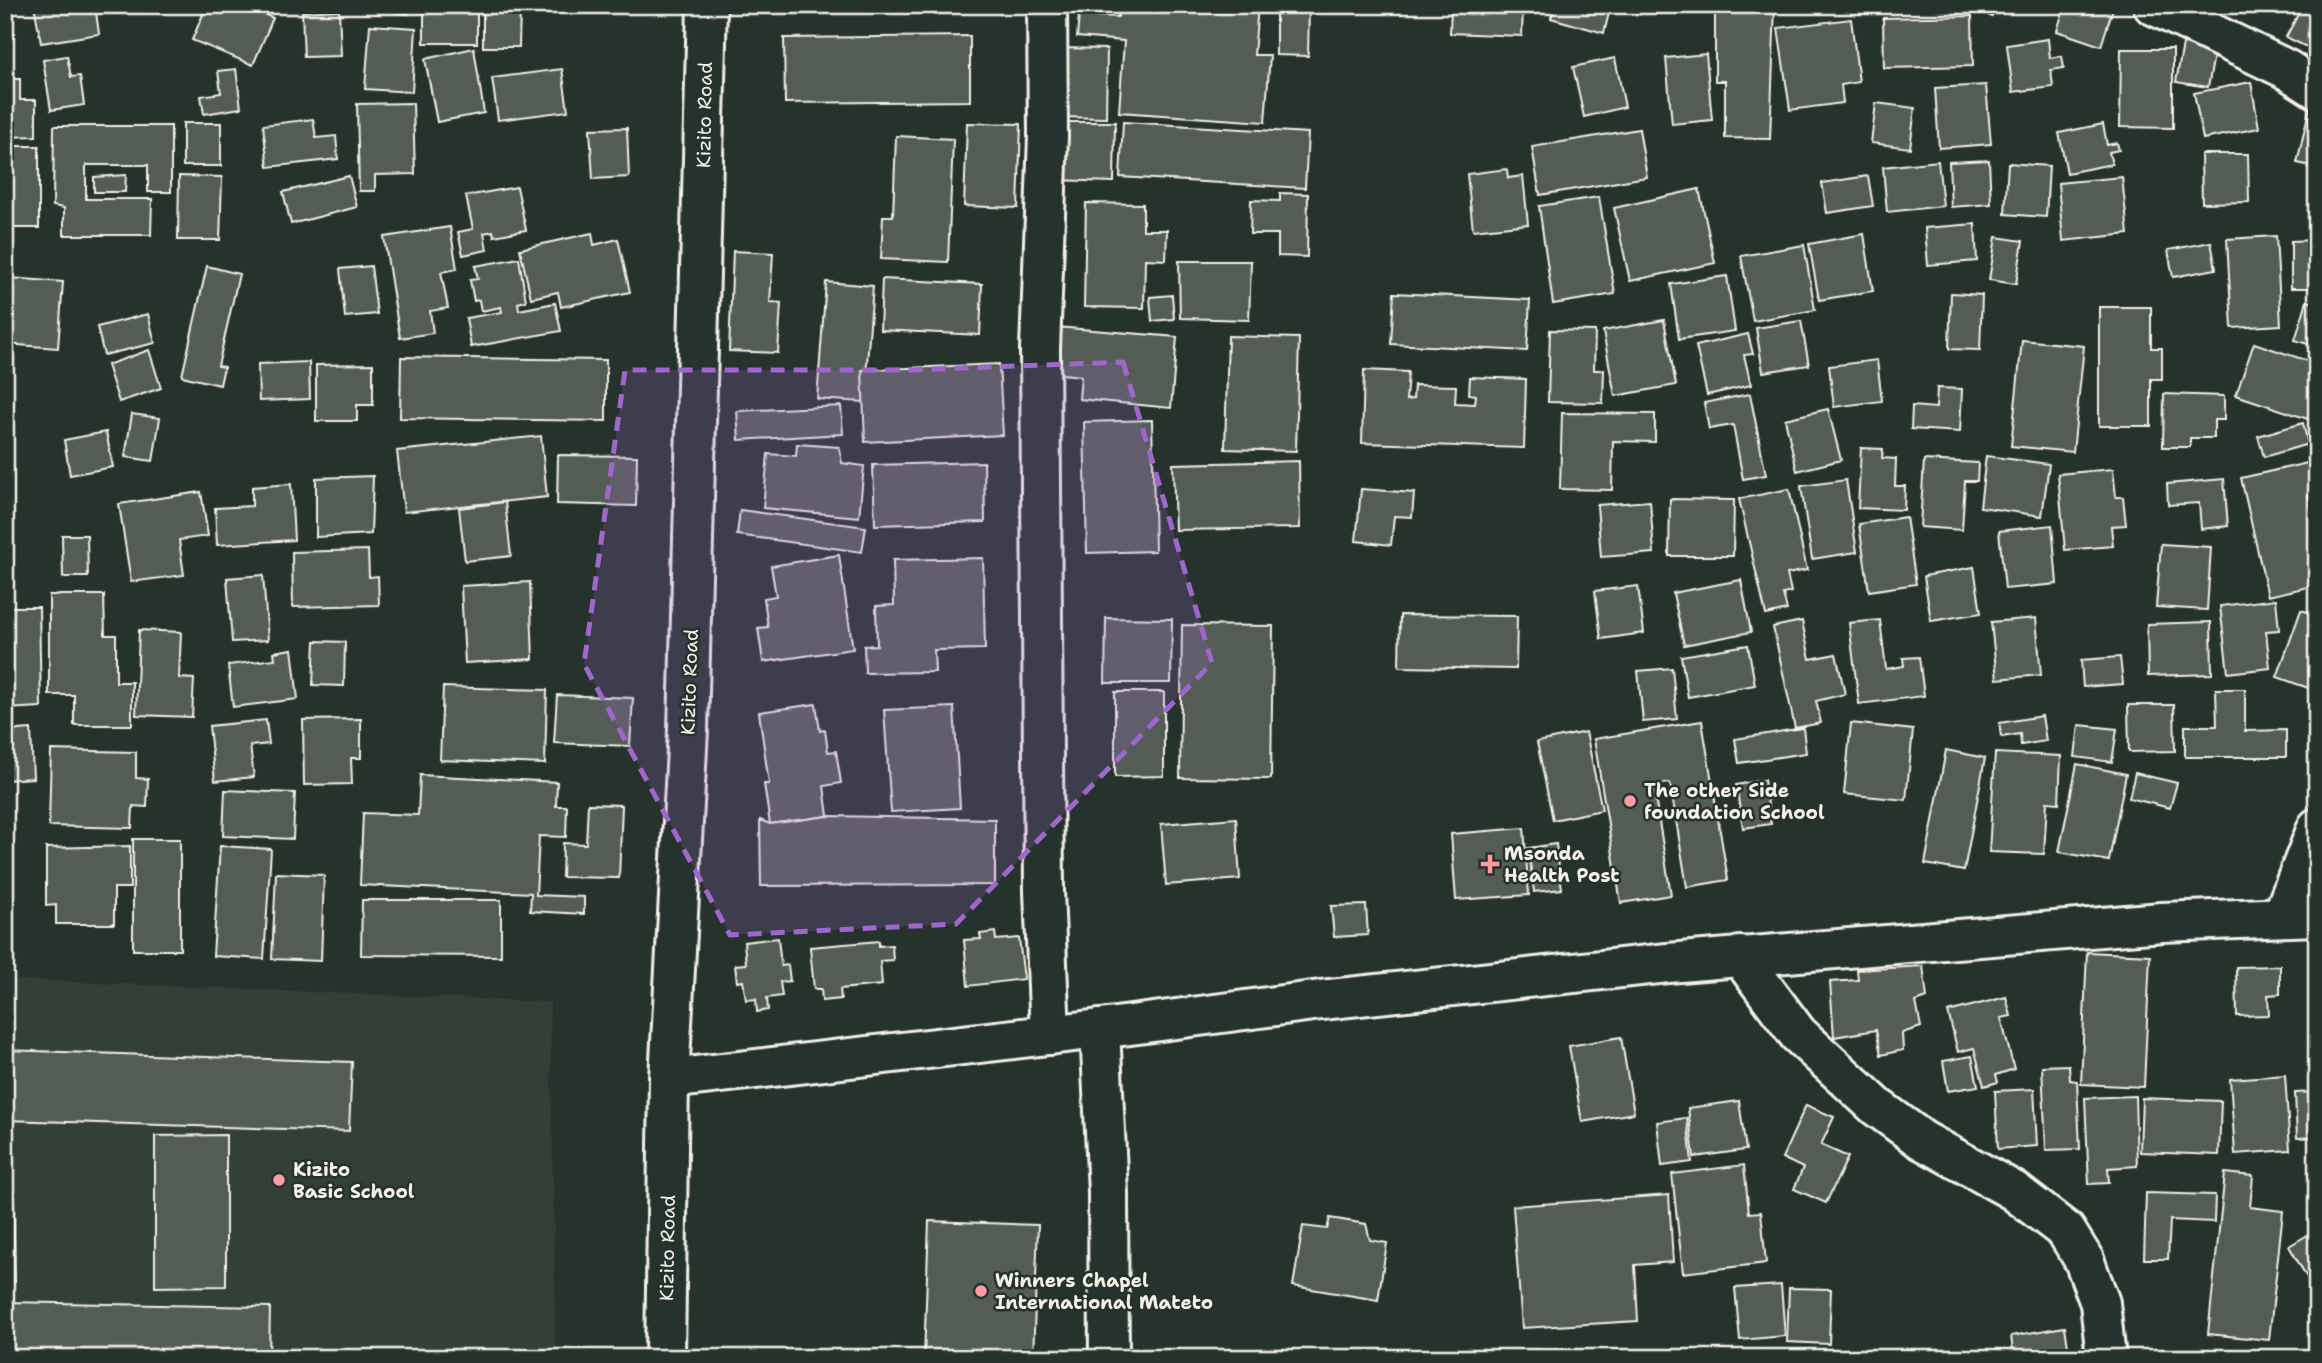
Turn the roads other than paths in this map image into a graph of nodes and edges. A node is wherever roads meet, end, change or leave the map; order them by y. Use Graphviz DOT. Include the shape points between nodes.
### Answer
graph roads {
  1 [pos="707,5"];
  2 [pos="1047,5"];
  3 [pos="2153,5"];
  4 [pos="2317,89"];
  5 [pos="2317,828"];
  6 [pos="2300,916"];
  7 [pos="1740,957"];
  8 [pos="1100,1029"];
  9 [pos="1050,1035"];
  10 [pos="669,1079"];
  11 [pos="665,1358"];
  12 [pos="1109,1358"];
  13 [pos="2106,1358"];
  1 -- 10 [label="street, Kizito Road" via="688,730"];
  2 -- 9 [label="street" via="1048,135 1040,362 1044,891"];
  3 -- 4 [label="street" via="2286,69"];
  5 -- 6 [label="street"];
  6 -- 7 [label="street"];
  7 -- 8 [label="street" via="1321,999"];
  7 -- 13 [label="street" via="1798,1034 1877,1107 1922,1139 2014,1191 2066,1231 2084,1260 2100,1303"];
  8 -- 9 [label="street"];
  8 -- 12 [label="street" via="1108,1193"];
  9 -- 10 [label="street"];
  10 -- 11 [label="street, Kizito Road"];
}
